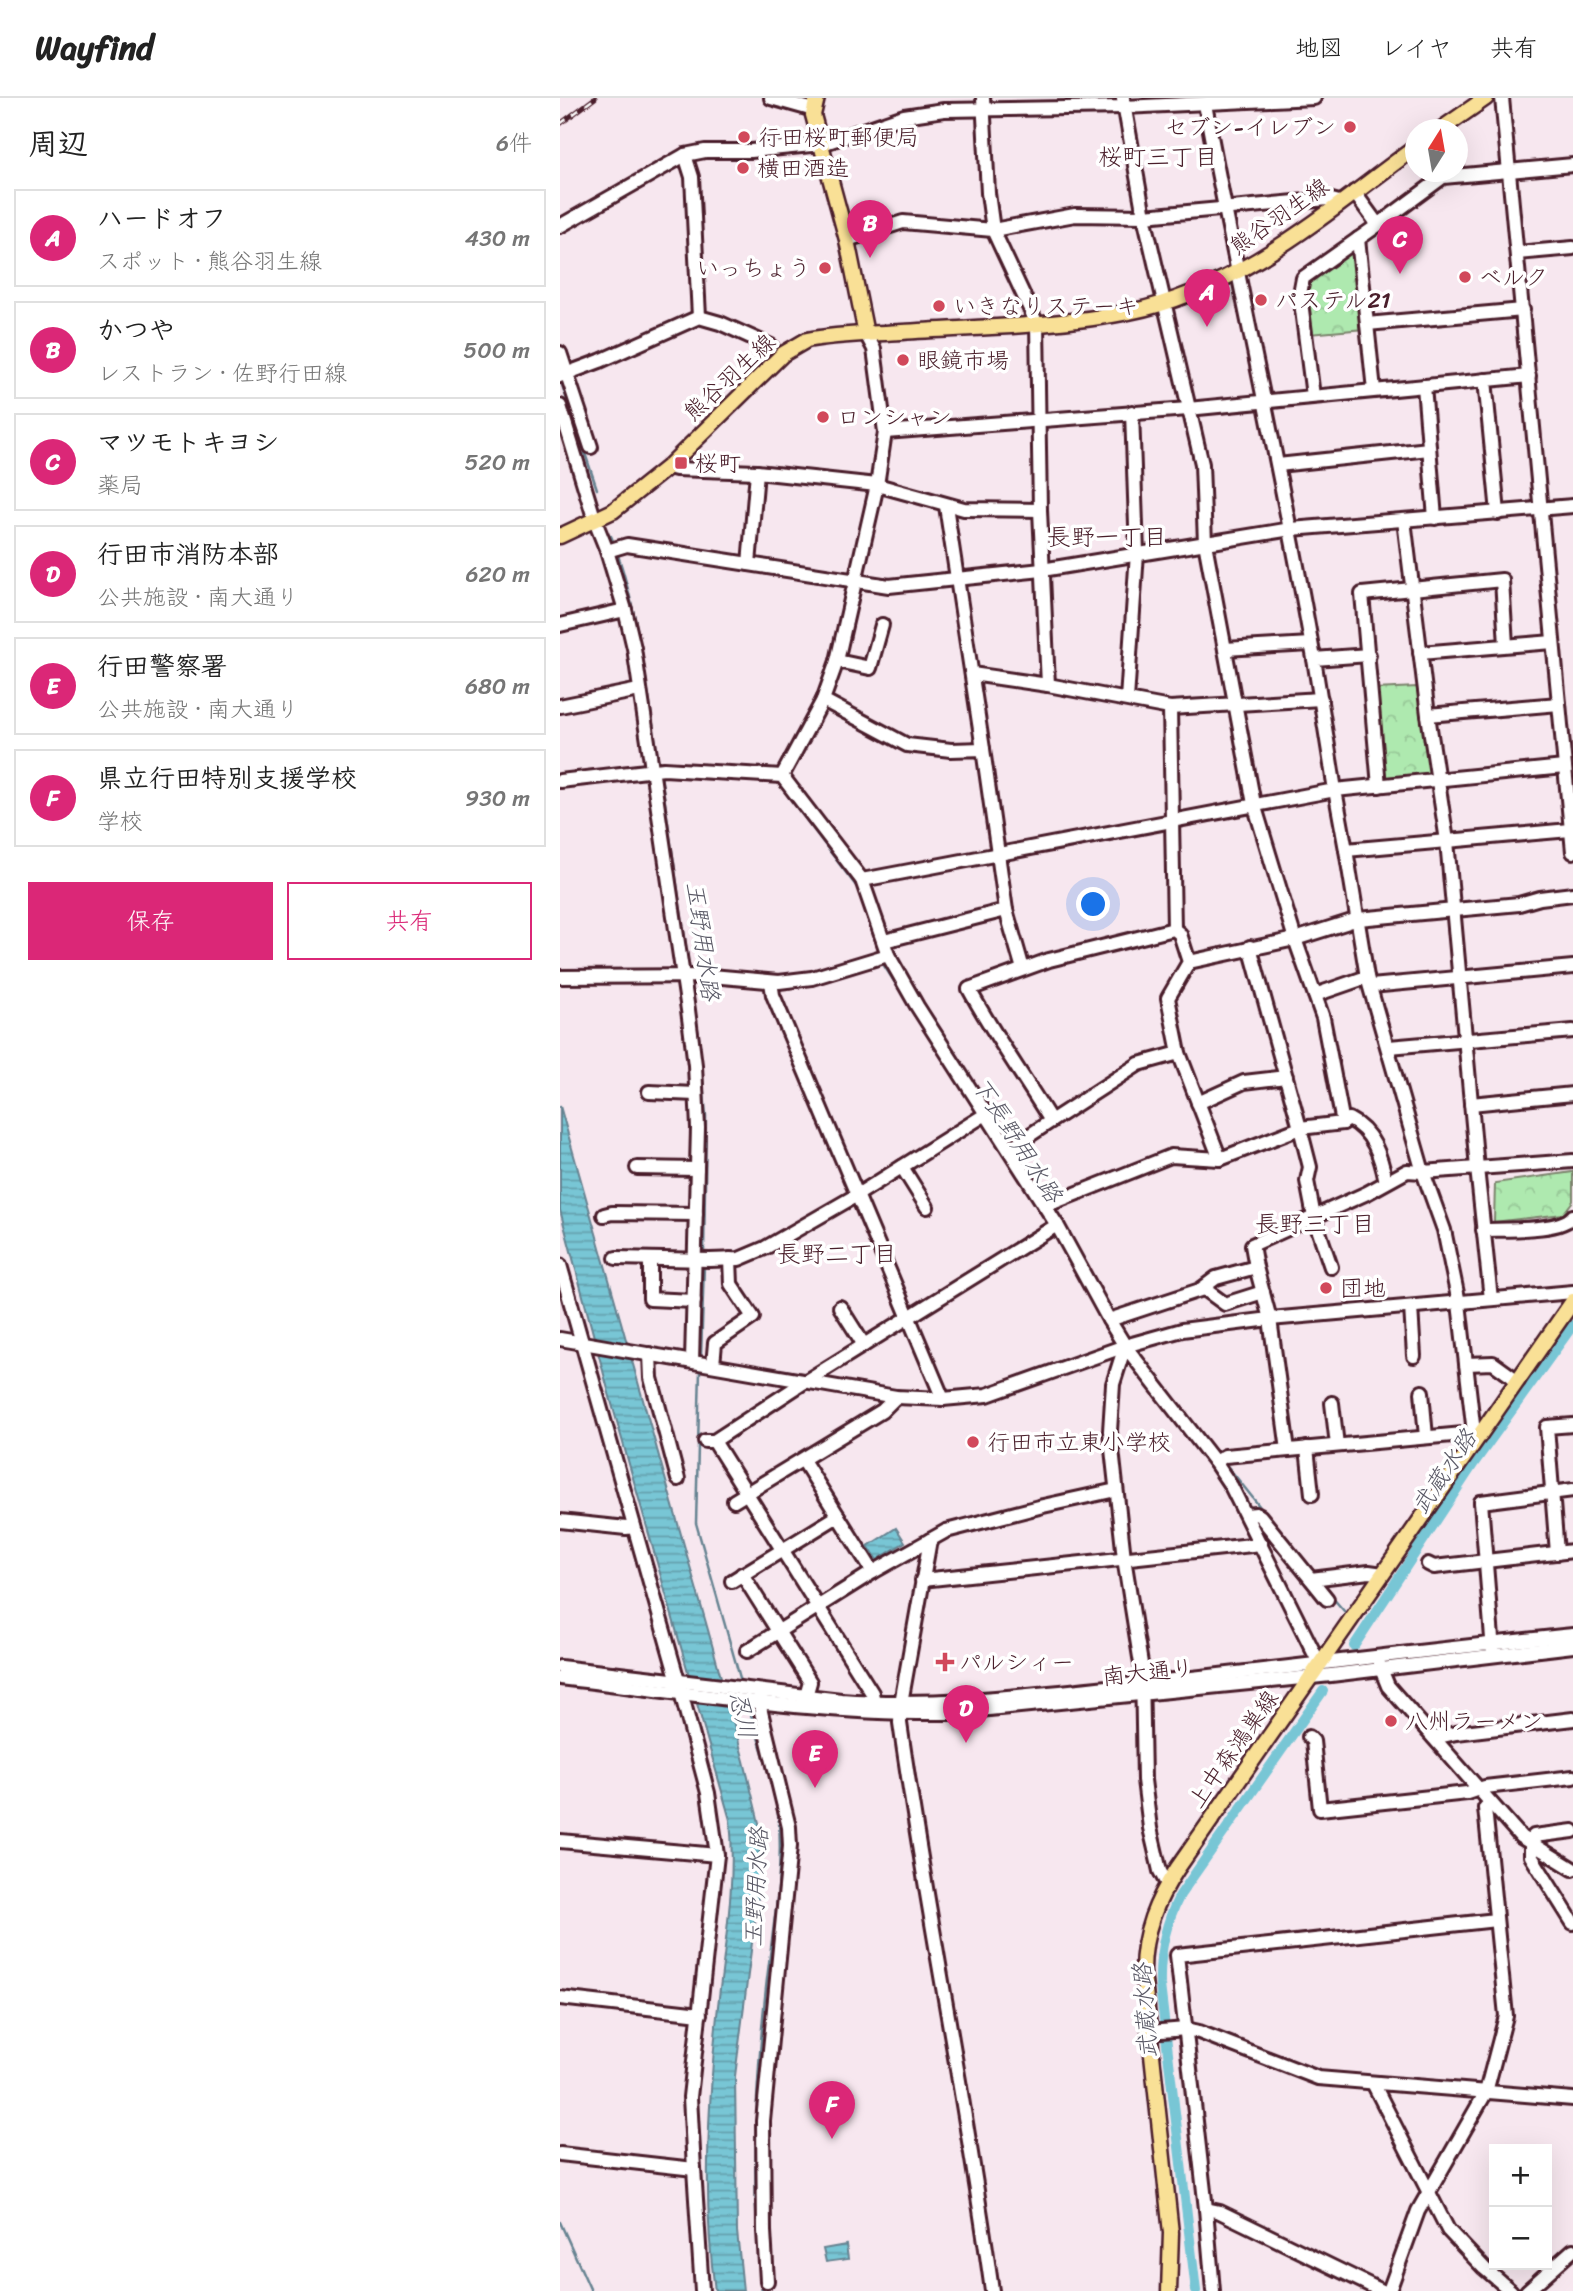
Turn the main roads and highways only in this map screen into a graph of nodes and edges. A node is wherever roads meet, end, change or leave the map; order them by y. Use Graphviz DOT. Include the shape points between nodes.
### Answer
graph roads {
  1 [pos="1486,98"];
  2 [pos="816,104"];
  3 [pos="1456,119"];
  4 [pos="1405,155"];
  5 [pos="866,334"];
  6 [pos="560,536"];
  7 [pos="1573,1301"];
  8 [pos="1169,2291"];
  1 -- 3 [label="main road"];
  2 -- 5 [label="main road"];
  4 -- 5 [label="main road, 熊谷羽生線" via="1269,254 1238,273 1164,303 1101,317 1037,324"];
  5 -- 6 [label="main road, 熊谷羽生線" via="807,340 783,354 668,467 613,512"];
  7 -- 8 [label="main road, 上中森鴻巣線" via="1167,1884 1153,1913 1144,1948 1143,1980 1153,2032 1171,2233"];
}
